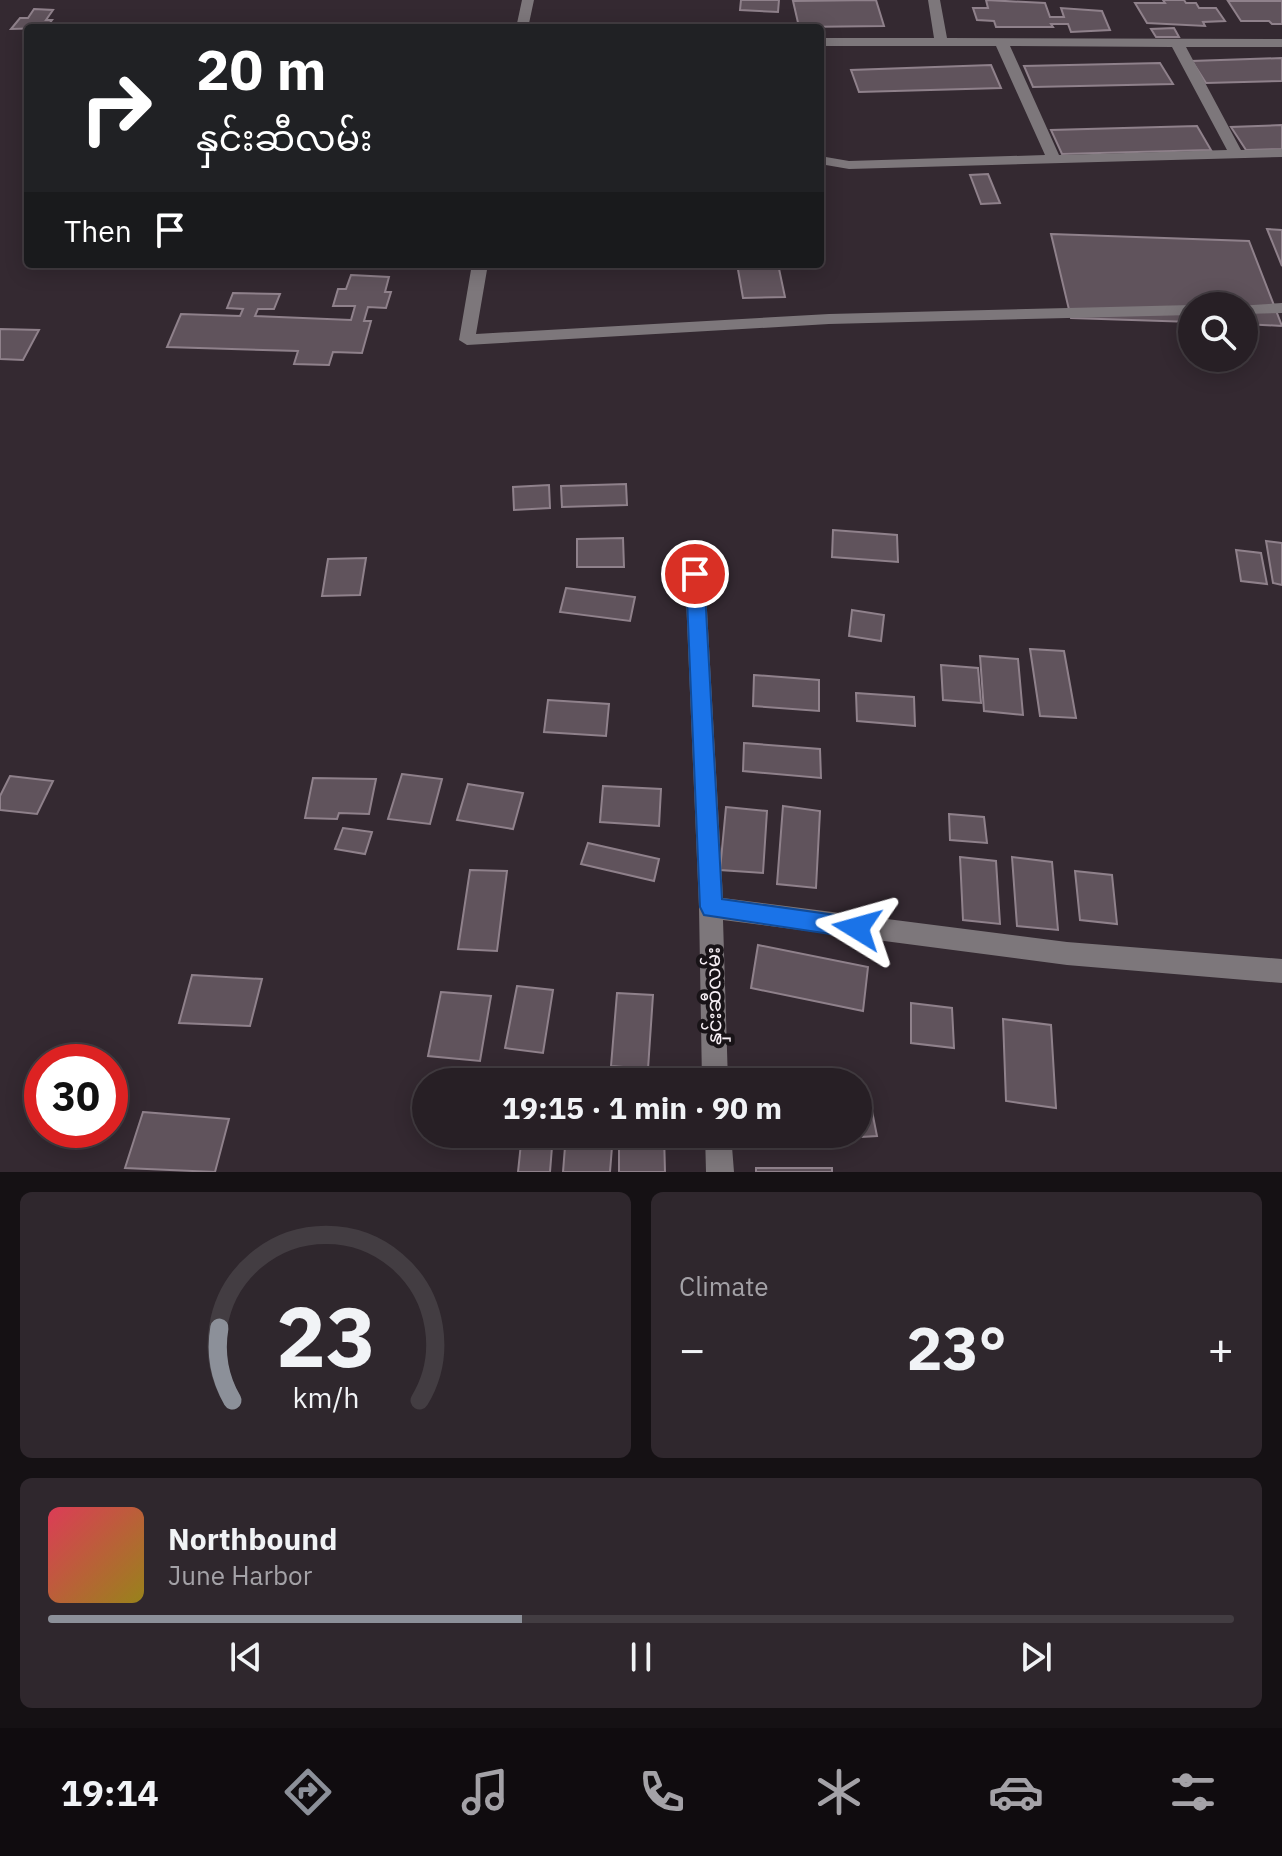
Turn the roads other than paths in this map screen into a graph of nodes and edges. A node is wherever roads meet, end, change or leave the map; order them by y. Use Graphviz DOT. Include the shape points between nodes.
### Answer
graph roads {
  1 [pos="528,0"];
  2 [pos="934,0"];
  3 [pos="523,24"];
  4 [pos="824,42"];
  5 [pos="941,42"];
  6 [pos="1177,43"];
  7 [pos="1282,43"];
  8 [pos="1002,44"];
  9 [pos="1282,153"];
  10 [pos="1236,154"];
  11 [pos="1054,160"];
  12 [pos="824,161"];
  13 [pos="479,268"];
  14 [pos="1282,308"];
  15 [pos="1258,309"];
  16 [pos="1178,310"];
  17 [pos="695,574"];
  18 [pos="711,907"];
  19 [pos="1282,971"];
  20 [pos="715,1068"];
  21 [pos="719,1148"];
  22 [pos="720,1172"];
  1 -- 3 [label="street"];
  2 -- 5 [label="street"];
  4 -- 5 [label="street"];
  5 -- 8 [label="street"];
  6 -- 7 [label="street"];
  6 -- 8 [label="street"];
  6 -- 10 [label="street"];
  8 -- 11 [label="street"];
  9 -- 10 [label="street"];
  10 -- 11 [label="street"];
  11 -- 12 [label="street" via="849,165"];
  13 -- 16 [label="street" via="467,340 829,319"];
  14 -- 15 [label="street"];
  17 -- 18 [label="street, နှင်းဆီလမ်း"];
  18 -- 19 [label="street" via="915,936"];
  18 -- 20 [label="street, နှင်းဆီလမ်း"];
  21 -- 22 [label="street"];
}
